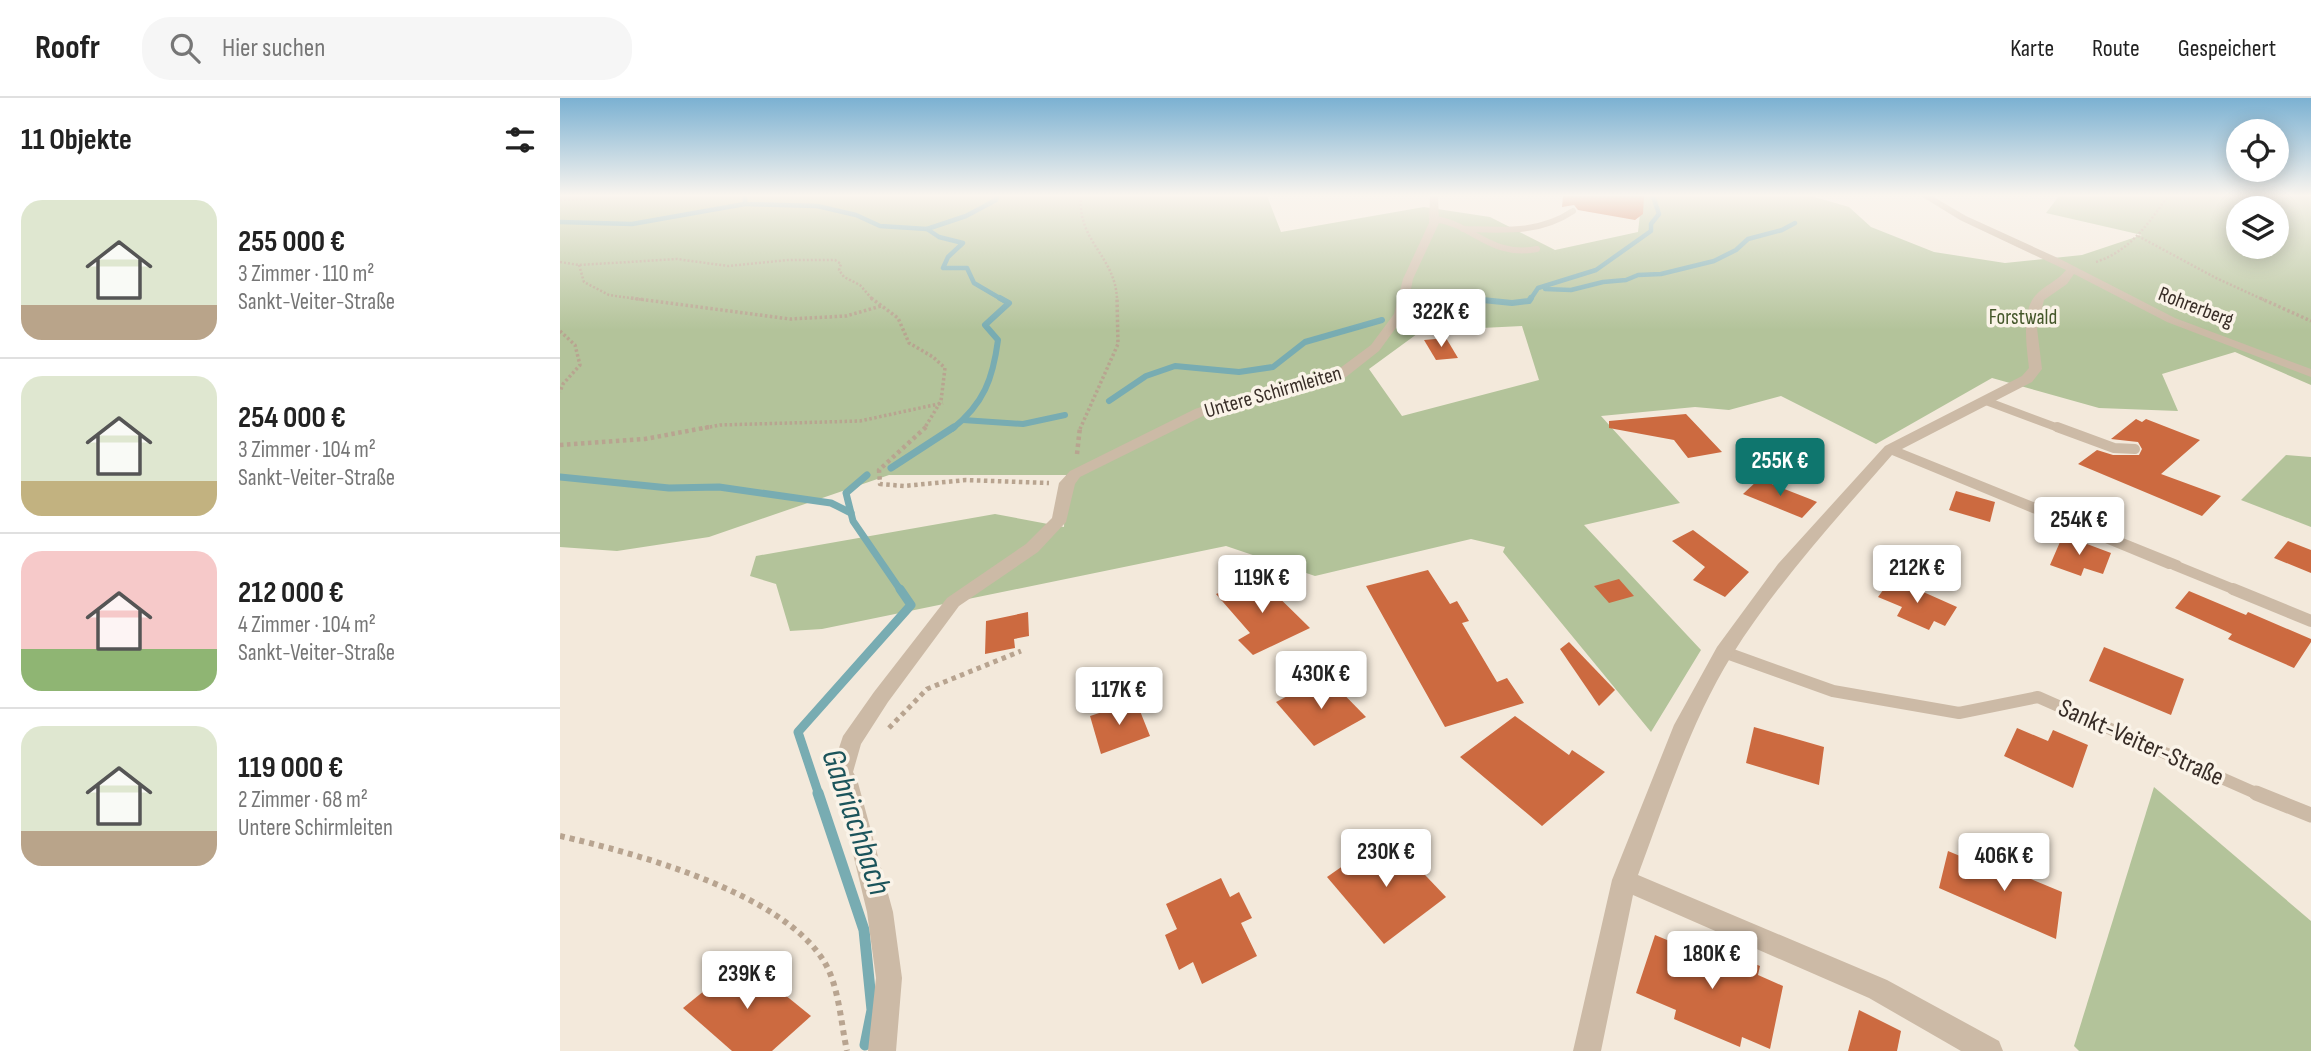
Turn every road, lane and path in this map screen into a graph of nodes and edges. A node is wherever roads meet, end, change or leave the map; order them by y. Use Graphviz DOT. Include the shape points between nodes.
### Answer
graph roads {
  1 [pos="1091,240"];
  2 [pos="1425,240"];
  3 [pos="1485,240"];
  4 [pos="2011,240"];
  5 [pos="2133,240"];
  6 [pos="2146,240"];
  7 [pos="1537,249"];
  8 [pos="560,262"];
  9 [pos="579,265"];
  10 [pos="2071,269"];
  11 [pos="881,306"];
  12 [pos="2311,321"];
  13 [pos="560,331"];
  14 [pos="2311,373"];
  15 [pos="560,392"];
  16 [pos="1986,401"];
  17 [pos="943,403"];
  18 [pos="560,445"];
  19 [pos="1890,449"];
  20 [pos="2135,449"];
  21 [pos="1071,479"];
  22 [pos="2174,565"];
  23 [pos="2311,621"];
  24 [pos="1020,651"];
  25 [pos="1724,652"];
  26 [pos="880,737"];
  27 [pos="2311,815"];
  28 [pos="560,836"];
  29 [pos="1624,880"];
  30 [pos="847,1051"];
  31 [pos="882,1051"];
  32 [pos="1587,1051"];
  33 [pos="1989,1051"];
  1 -- 21 [label="path" via="1113,272 1118,344 1080,425"];
  2 -- 21 [label="street, Untere Schirmleiten" via="1408,279 1400,314 1375,348 1351,369 1200,412"];
  3 -- 7 [label="lane"];
  4 -- 10 [label="street, Rohrerberg"];
  5 -- 10 [label="path" via="2112,258"];
  6 -- 12 [label="path"];
  8 -- 9 [label="path"];
  9 -- 11 [label="path" via="584,282 609,295 790,319 846,316"];
  9 -- 11 [label="path" via="677,259 728,266 835,260 844,277 860,285"];
  10 -- 14 [label="street, Rohrerberg" via="2171,320"];
  10 -- 16 [label="street" via="2063,282 2039,298 2033,313 2036,369 2027,379"];
  11 -- 17 [label="path" via="898,318 909,343 945,368"];
  13 -- 15 [label="path" via="578,346 580,365"];
  16 -- 19 [label="street"];
  16 -- 20 [label="lane" via="2114,448"];
  17 -- 18 [label="path" via="860,421 720,425 645,439"];
  17 -- 21 [label="path" via="930,422 880,470 880,484"];
  19 -- 22 [label="street"];
  19 -- 25 [label="street" via="1784,568"];
  21 -- 31 [label="street" via="1060,519 1032,548 953,602 851,741 841,775 846,779 880,912 889,978"];
  22 -- 23 [label="lane"];
  24 -- 26 [label="path" via="927,689"];
  25 -- 27 [label="lane, Sankt-Veiter-Straße" via="1833,691 1959,713 2038,698"];
  25 -- 29 [label="street" via="1684,725"];
  28 -- 30 [label="path" via="669,867 757,905 800,933 825,964"];
  29 -- 32 [label="street"];
  29 -- 33 [label="street" via="1878,989"];
}
